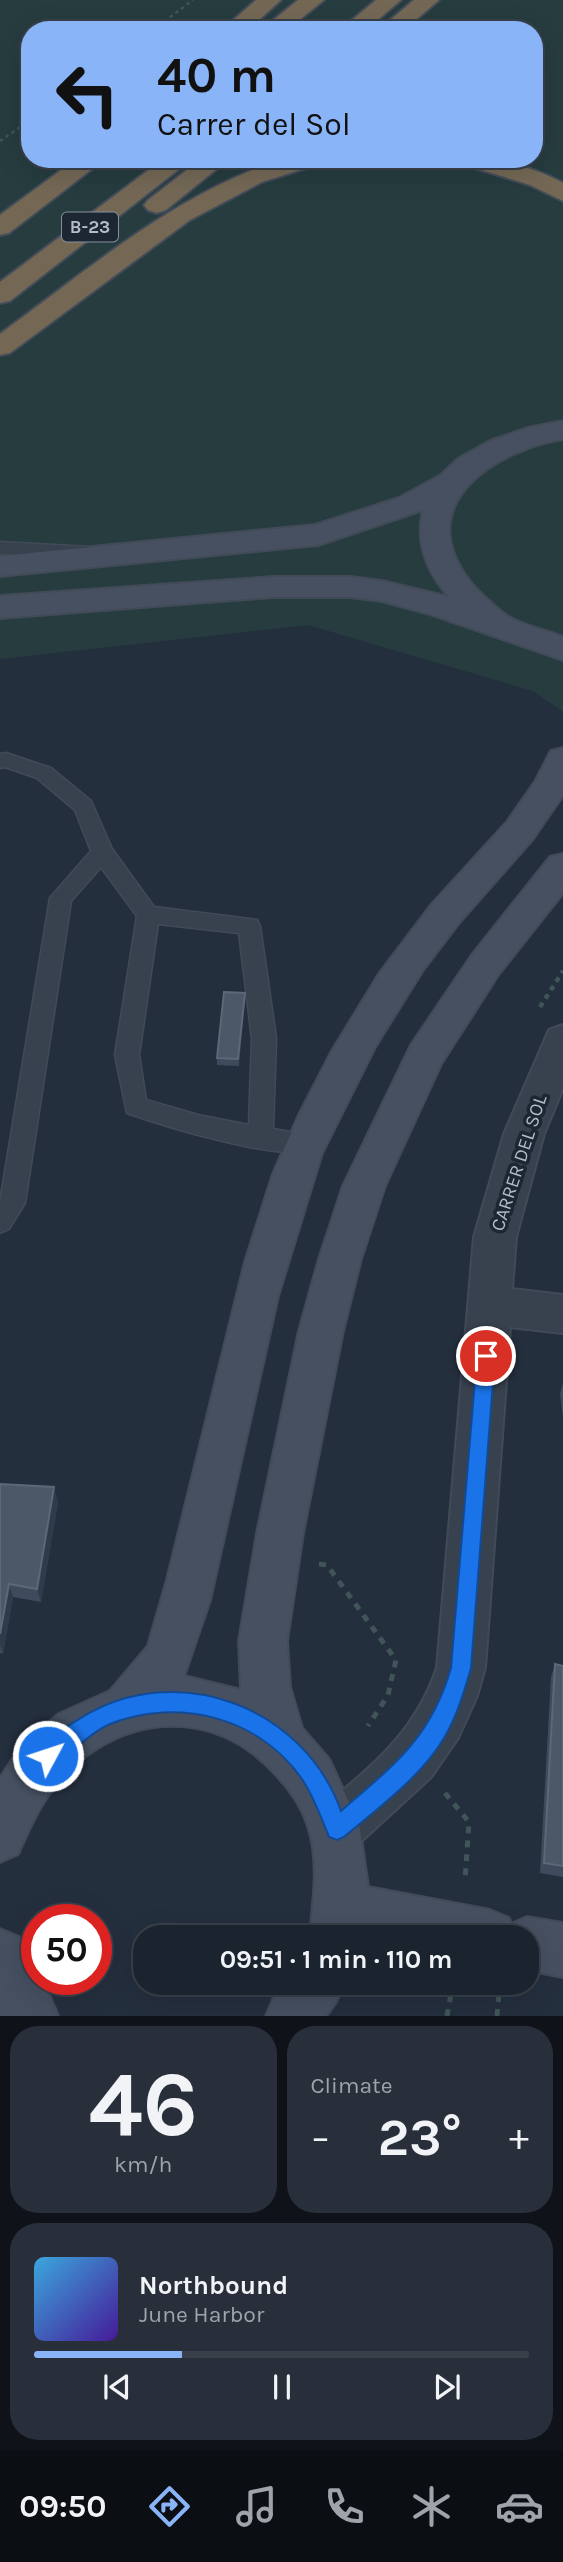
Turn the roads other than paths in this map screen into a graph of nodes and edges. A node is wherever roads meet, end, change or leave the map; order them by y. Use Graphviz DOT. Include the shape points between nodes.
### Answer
graph roads {
  1 [pos="270,0"];
  2 [pos="313,0"];
  3 [pos="390,0"];
  4 [pos="428,0"];
  5 [pos="244,21"];
  6 [pos="284,21"];
  7 [pos="363,21"];
  8 [pos="401,21"];
  9 [pos="77,168"];
  10 [pos="81,168"];
  11 [pos="168,168"];
  12 [pos="204,168"];
  13 [pos="282,168"];
  14 [pos="500,168"];
  15 [pos="58,186"];
  16 [pos="563,193"];
  17 [pos="0,227"];
  18 [pos="0,295"];
  19 [pos="0,326"];
  20 [pos="0,347"];
  21 [pos="563,430"];
  22 [pos="452,482"];
  23 [pos="0,548"];
  24 [pos="126,556"];
  25 [pos="0,566"];
  26 [pos="0,607"];
  27 [pos="498,624"];
  28 [pos="558,654"];
  29 [pos="563,760"];
  30 [pos="0,761"];
  31 [pos="102,852"];
  32 [pos="563,867"];
  33 [pos="148,915"];
  34 [pos="563,1041"];
  35 [pos="261,1139"];
  36 [pos="306,1143"];
  37 [pos="0,1222"];
  38 [pos="490,1305"];
  39 [pos="563,1314"];
  40 [pos="128,1707"];
  41 [pos="280,1739"];
  42 [pos="6,1813"];
  43 [pos="337,1829"];
  44 [pos="339,1923"];
  45 [pos="361,1925"];
  46 [pos="539,1946"];
  47 [pos="563,1950"];
  48 [pos="0,1956"];
  49 [pos="308,1995"];
  50 [pos="31,2016"];
  51 [pos="293,2016"];
  1 -- 5 [label="highway"];
  2 -- 6 [label="highway"];
  3 -- 7 [label="highway"];
  4 -- 8 [label="highway"];
  9 -- 15 [label="highway"];
  10 -- 15 [label="highway, B-23"];
  11 -- 18 [label="highway, B-23"];
  12 -- 19 [label="highway"];
  13 -- 20 [label="highway" via="253,177 181,214"];
  14 -- 16 [label="highway"];
  15 -- 17 [label="highway, B-23"];
  21 -- 22 [label="main road" via="538,433 500,447"];
  22 -- 24 [label="main road" via="410,505 318,535"];
  22 -- 27 [label="main road" via="437,513 435,538 442,563 457,588"];
  23 -- 24 [label="lane"];
  24 -- 25 [label="main road"];
  26 -- 27 [label="main road" via="326,585 382,591"];
  27 -- 28 [label="main road"];
  29 -- 36 [label="main road" via="529,820 428,935 396,981 362,1034"];
  30 -- 31 [label="lane" via="44,773 84,806"];
  31 -- 33 [label="lane"];
  31 -- 37 [label="lane" via="61,898 13,1203"];
  32 -- 41 [label="main road" via="485,965 425,1056 364,1186 340,1259 280,1533 263,1641 265,1686"];
  33 -- 35 [label="lane" via="249,926 264,1038"];
  33 -- 35 [label="lane" via="127,1055 135,1106 174,1120"];
  34 -- 38 [label="street, CARRER DEL SOL" via="524,1134 495,1237"];
  35 -- 36 [label="lane"];
  36 -- 40 [label="main road" via="259,1282 199,1542 167,1658"];
  38 -- 39 [label="street"];
  38 -- 43 [label="street, CARRER DEL SOL" via="461,1668 453,1698 419,1755"];
  40 -- 41 [label="main road" via="176,1700 208,1704 253,1721"];
  40 -- 42 [label="main road" via="99,1718 59,1745"];
  41 -- 43 [label="main road" via="314,1779"];
  43 -- 44 [label="main road" via="343,1868"];
  44 -- 45 [label="main road"];
  46 -- 47 [label="main road"];
  48 -- 50 [label="main road"];
  49 -- 51 [label="main road"];
}
